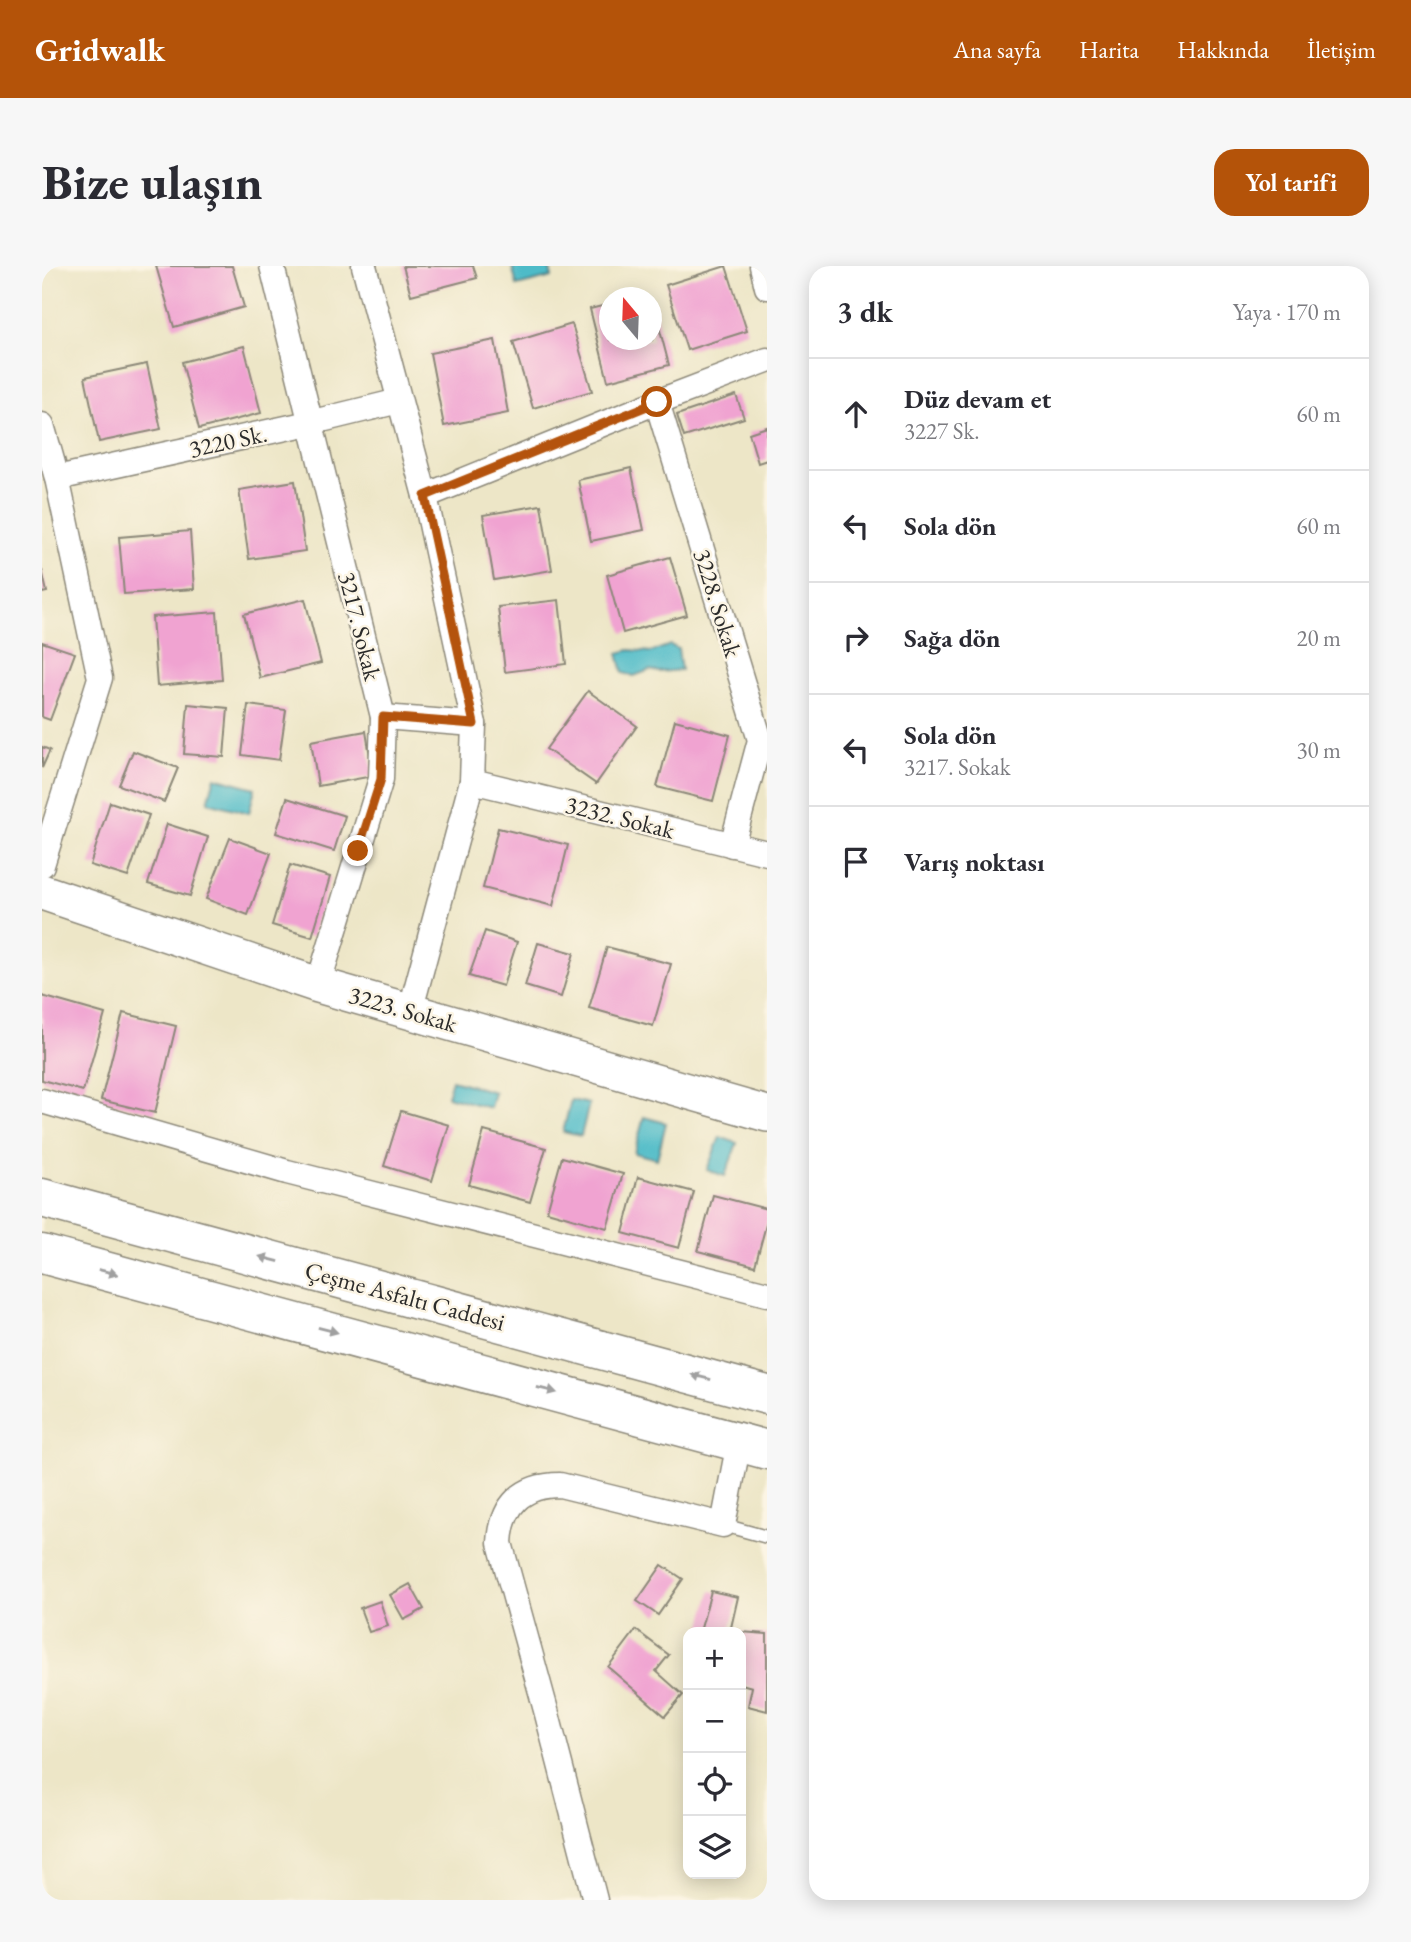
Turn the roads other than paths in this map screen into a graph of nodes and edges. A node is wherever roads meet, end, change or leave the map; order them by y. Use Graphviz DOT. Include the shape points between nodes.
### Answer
graph roads {
  1 [pos="272,266"];
  2 [pos="364,266"];
  3 [pos="762,266"];
  4 [pos="767,287"];
  5 [pos="767,360"];
  6 [pos="399,401"];
  7 [pos="657,402"];
  8 [pos="309,423"];
  9 [pos="42,425"];
  10 [pos="57,478"];
  11 [pos="425,496"];
  12 [pos="383,717"];
  13 [pos="474,724"];
  14 [pos="472,780"];
  15 [pos="732,845"];
  16 [pos="767,853"];
  17 [pos="42,865"];
  18 [pos="42,892"];
  19 [pos="317,985"];
  20 [pos="410,1012"];
  21 [pos="42,1101"];
  22 [pos="767,1114"];
  23 [pos="42,1198"];
  24 [pos="42,1254"];
  25 [pos="767,1294"];
  26 [pos="767,1395"];
  27 [pos="753,1446"];
  28 [pos="723,1525"];
  29 [pos="767,1537"];
  30 [pos="595,1900"];
  1 -- 8 [label="street, 3217. Sokak"];
  2 -- 6 [label="street"];
  3 -- 4 [label="street"];
  5 -- 7 [label="street"];
  6 -- 8 [label="street, 3220 Sk."];
  6 -- 11 [label="street"];
  7 -- 11 [label="street"];
  7 -- 15 [label="street, 3228. Sokak" via="760,740"];
  8 -- 10 [label="street, 3220 Sk."];
  8 -- 12 [label="street, 3217. Sokak"];
  9 -- 10 [label="street"];
  10 -- 17 [label="street" via="100,678"];
  11 -- 13 [label="street"];
  12 -- 13 [label="street"];
  12 -- 19 [label="street, 3217. Sokak" via="381,779"];
  13 -- 14 [label="street"];
  14 -- 15 [label="street, 3232. Sokak"];
  14 -- 20 [label="street"];
  15 -- 16 [label="street, 3232. Sokak"];
  18 -- 19 [label="street, 3223. Sokak"];
  19 -- 20 [label="street, 3223. Sokak"];
  20 -- 22 [label="street, 3223. Sokak"];
  21 -- 25 [label="street" via="287,1172"];
  26 -- 23 [label="highway, Çeşme Asfaltı Caddesi, one-way"];
  24 -- 27 [label="highway, one-way"];
  27 -- 28 [label="street"];
  28 -- 29 [label="lane"];
  28 -- 30 [label="street" via="547,1485 514,1501 501,1528 500,1543"];
}
